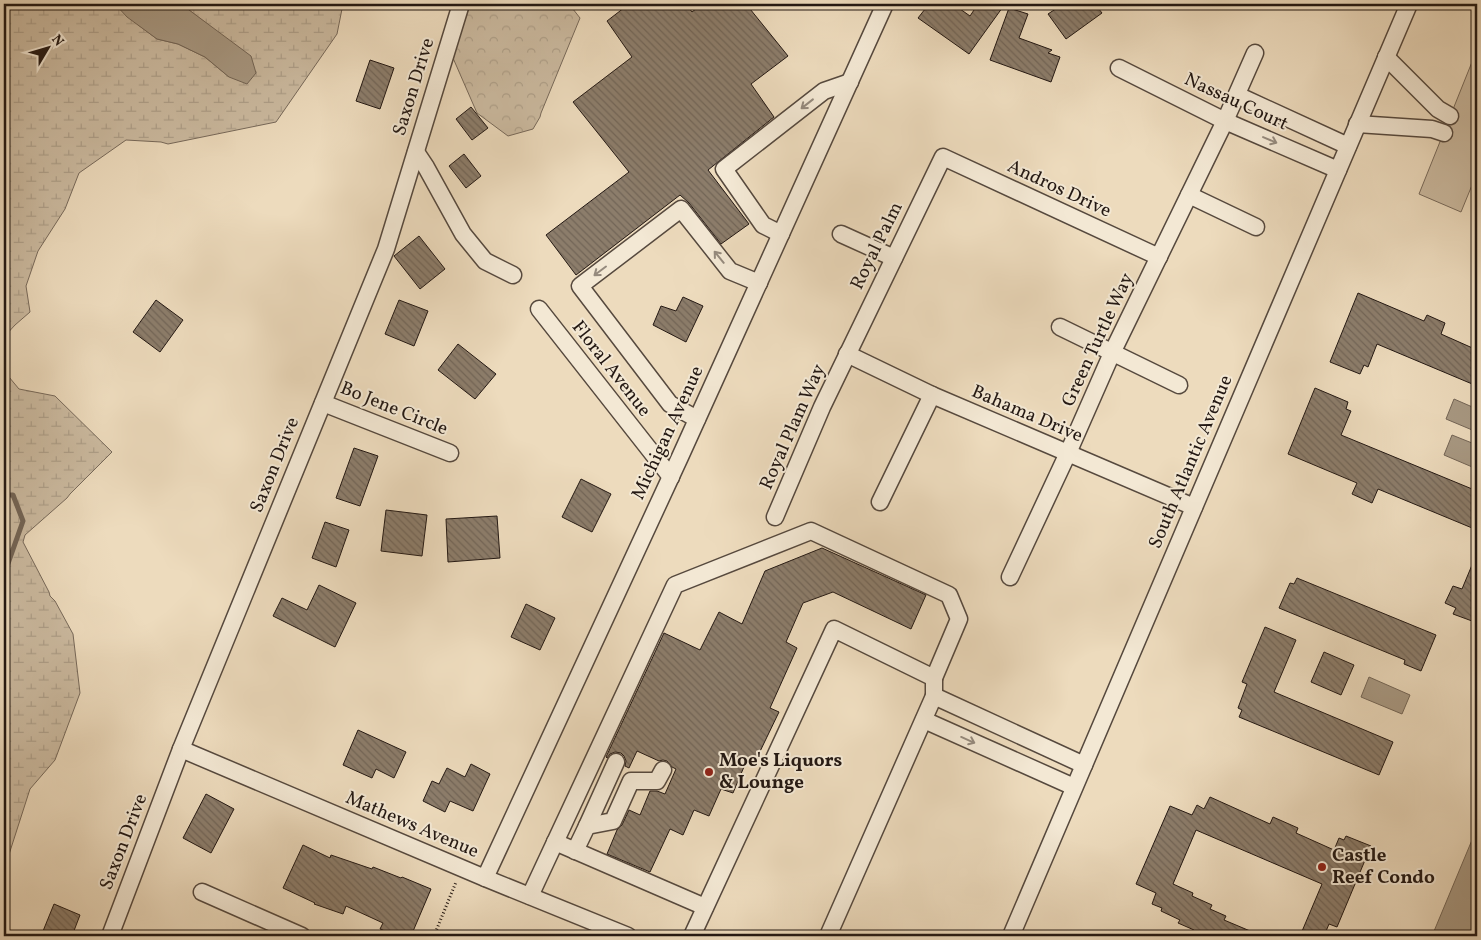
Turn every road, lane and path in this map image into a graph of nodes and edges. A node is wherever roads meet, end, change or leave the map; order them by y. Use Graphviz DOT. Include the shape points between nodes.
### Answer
graph roads {
  1 [pos="461,4"];
  2 [pos="885,4"];
  3 [pos="1409,4"];
  4 [pos="1256,53"];
  5 [pos="1386,57"];
  6 [pos="1119,68"];
  7 [pos="850,82"];
  8 [pos="1237,95"];
  9 [pos="1450,116"];
  10 [pos="1225,121"];
  11 [pos="1357,124"];
  12 [pos="1444,132"];
  13 [pos="1348,146"];
  14 [pos="416,152"];
  15 [pos="943,157"];
  16 [pos="1338,170"];
  17 [pos="1189,195"];
  18 [pos="1256,227"];
  19 [pos="781,234"];
  20 [pos="841,234"];
  21 [pos="1159,256"];
  22 [pos="894,258"];
  23 [pos="513,275"];
  24 [pos="759,283"];
  25 [pos="539,309"];
  26 [pos="1060,327"];
  27 [pos="1112,353"];
  28 [pos="847,354"];
  29 [pos="1179,385"];
  30 [pos="932,395"];
  31 [pos="323,403"];
  32 [pos="697,419"];
  33 [pos="450,453"];
  34 [pos="1068,453"];
  35 [pos="671,477"];
  36 [pos="880,502"];
  37 [pos="1194,507"];
  38 [pos="776,517"];
  39 [pos="1010,577"];
  40 [pos="934,678"];
  41 [pos="934,696"];
  42 [pos="924,720"];
  43 [pos="181,749"];
  44 [pos="616,762"];
  45 [pos="1084,765"];
  46 [pos="663,770"];
  47 [pos="1074,787"];
  48 [pos="587,826"];
  49 [pos="555,842"];
  50 [pos="575,850"];
  51 [pos="461,868"];
  52 [pos="485,878"];
  53 [pos="202,892"];
  54 [pos="530,896"];
  55 [pos="705,907"];
  56 [pos="110,936"];
  57 [pos="302,936"];
  58 [pos="434,936"];
  59 [pos="628,936"];
  60 [pos="692,936"];
  61 [pos="828,936"];
  62 [pos="1011,936"];
  1 -- 14 [label="street, Saxon Drive"];
  2 -- 7 [label="street, Michigan Avenue"];
  3 -- 5 [label="street, South Atlantic Avenue"];
  4 -- 8 [label="street, Green Turtle Way"];
  5 -- 9 [label="street" via="1438,110"];
  5 -- 11 [label="street, South Atlantic Avenue"];
  6 -- 10 [label="street, Nassau Court"];
  7 -- 19 [label="street, Michigan Avenue"];
  7 -- 19 [label="street, one-way" via="824,91 724,169 763,225"];
  8 -- 10 [label="street, Green Turtle Way"];
  8 -- 13 [label="street"];
  10 -- 16 [label="street, Nassau Court, one-way"];
  10 -- 17 [label="street, Green Turtle Way"];
  11 -- 12 [label="street"];
  11 -- 13 [label="street, South Atlantic Avenue"];
  13 -- 16 [label="street, South Atlantic Avenue"];
  14 -- 23 [label="street" via="462,234 485,261"];
  14 -- 31 [label="street, Saxon Drive" via="386,249"];
  15 -- 21 [label="street, Andros Drive"];
  15 -- 22 [label="street, Royal Palm"];
  16 -- 37 [label="street, South Atlantic Avenue"];
  17 -- 18 [label="street"];
  17 -- 21 [label="street, Green Turtle Way"];
  19 -- 24 [label="street, Michigan Avenue"];
  20 -- 22 [label="street"];
  21 -- 27 [label="street, Green Turtle Way"];
  22 -- 28 [label="street, Royal Palm"];
  24 -- 32 [label="street, Michigan Avenue"];
  24 -- 32 [label="street, one-way" via="730,271 680,209 580,286 670,404"];
  25 -- 35 [label="street, Floral Avenue"];
  26 -- 27 [label="street"];
  27 -- 29 [label="street"];
  27 -- 34 [label="street, Green Turtle Way"];
  28 -- 30 [label="street, Bahama Drive"];
  28 -- 38 [label="street, Royal Plam Way"];
  30 -- 34 [label="street, Bahama Drive"];
  30 -- 36 [label="street"];
  31 -- 33 [label="street, Bo Jene Circle"];
  31 -- 43 [label="street, Saxon Drive"];
  32 -- 35 [label="street, Michigan Avenue"];
  34 -- 37 [label="street, Bahama Drive"];
  34 -- 39 [label="street, Green Turtle Way"];
  35 -- 52 [label="street, Michigan Avenue"];
  37 -- 45 [label="street, South Atlantic Avenue"];
  40 -- 41 [label="street"];
  40 -- 49 [label="street" via="959,619 949,595 811,531 675,585"];
  40 -- 55 [label="street" via="834,628"];
  41 -- 42 [label="street"];
  41 -- 45 [label="street"];
  42 -- 47 [label="street, one-way"];
  42 -- 61 [label="street"];
  43 -- 51 [label="street, Mathews Avenue"];
  43 -- 56 [label="street, Saxon Drive"];
  44 -- 48 [label="street"];
  45 -- 47 [label="street, South Atlantic Avenue"];
  46 -- 48 [label="street" via="657,781 631,781 613,820"];
  47 -- 62 [label="street, South Atlantic Avenue"];
  48 -- 50 [label="street"];
  49 -- 50 [label="street"];
  49 -- 54 [label="street"];
  50 -- 55 [label="street"];
  51 -- 52 [label="street, Mathews Avenue"];
  51 -- 58 [label="path"];
  52 -- 54 [label="street, Mathews Avenue"];
  53 -- 57 [label="street"];
  54 -- 59 [label="street, Mathews Avenue"];
  55 -- 60 [label="street"];
}
